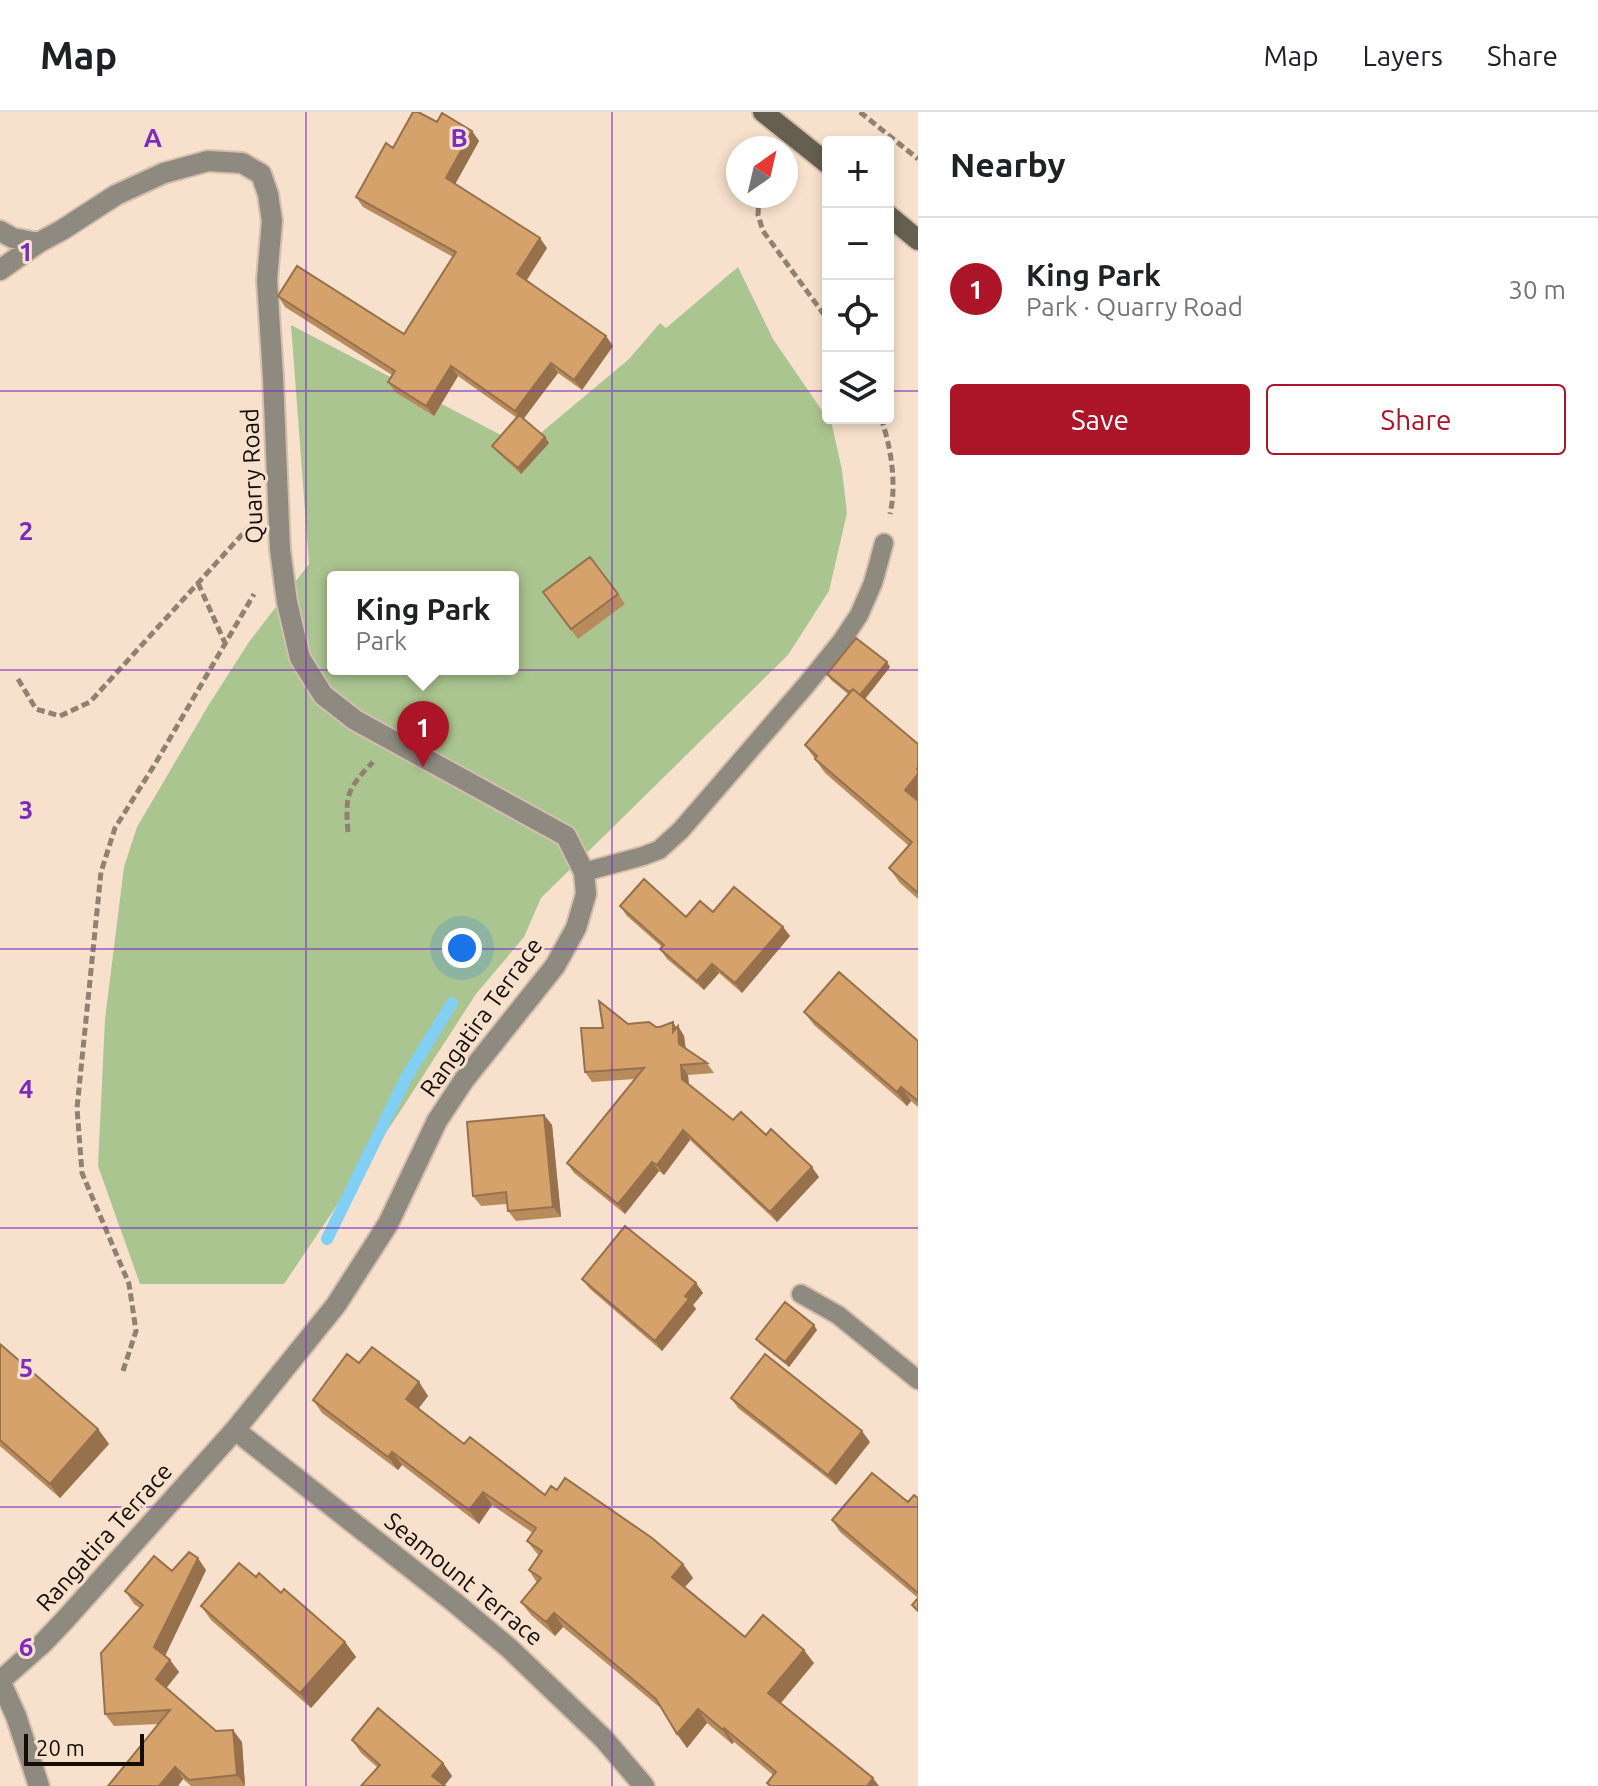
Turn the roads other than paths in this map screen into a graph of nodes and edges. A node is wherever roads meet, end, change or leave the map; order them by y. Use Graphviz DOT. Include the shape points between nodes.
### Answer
graph roads {
  1 [pos="763,112"];
  2 [pos="822,159"];
  3 [pos="894,220"];
  4 [pos="0,231"];
  5 [pos="918,240"];
  6 [pos="38,243"];
  7 [pos="0,270"];
  8 [pos="884,543"];
  9 [pos="584,872"];
  10 [pos="801,1294"];
  11 [pos="918,1380"];
  12 [pos="235,1430"];
  13 [pos="0,1681"];
  14 [pos="39,1786"];
  15 [pos="644,1786"];
  1 -- 2 [label="main road"];
  3 -- 5 [label="main road"];
  4 -- 6 [label="street"];
  6 -- 7 [label="street, Quarry Road"];
  6 -- 9 [label="street, Quarry Road" via="116,195 164,173 208,161 242,163 261,174 272,221 267,280 280,549 300,658 323,695 355,720 566,836"];
  8 -- 9 [label="lane" via="873,583 841,642 681,830 659,850"];
  9 -- 12 [label="street, Rangatira Terrace" via="586,894 576,928 555,966 437,1121 388,1224 336,1305"];
  10 -- 11 [label="lane" via="838,1315"];
  12 -- 13 [label="street, Rangatira Terrace" via="63,1622"];
  12 -- 15 [label="street, Seamount Terrace" via="509,1648 603,1738"];
  13 -- 14 [label="street"];
}
